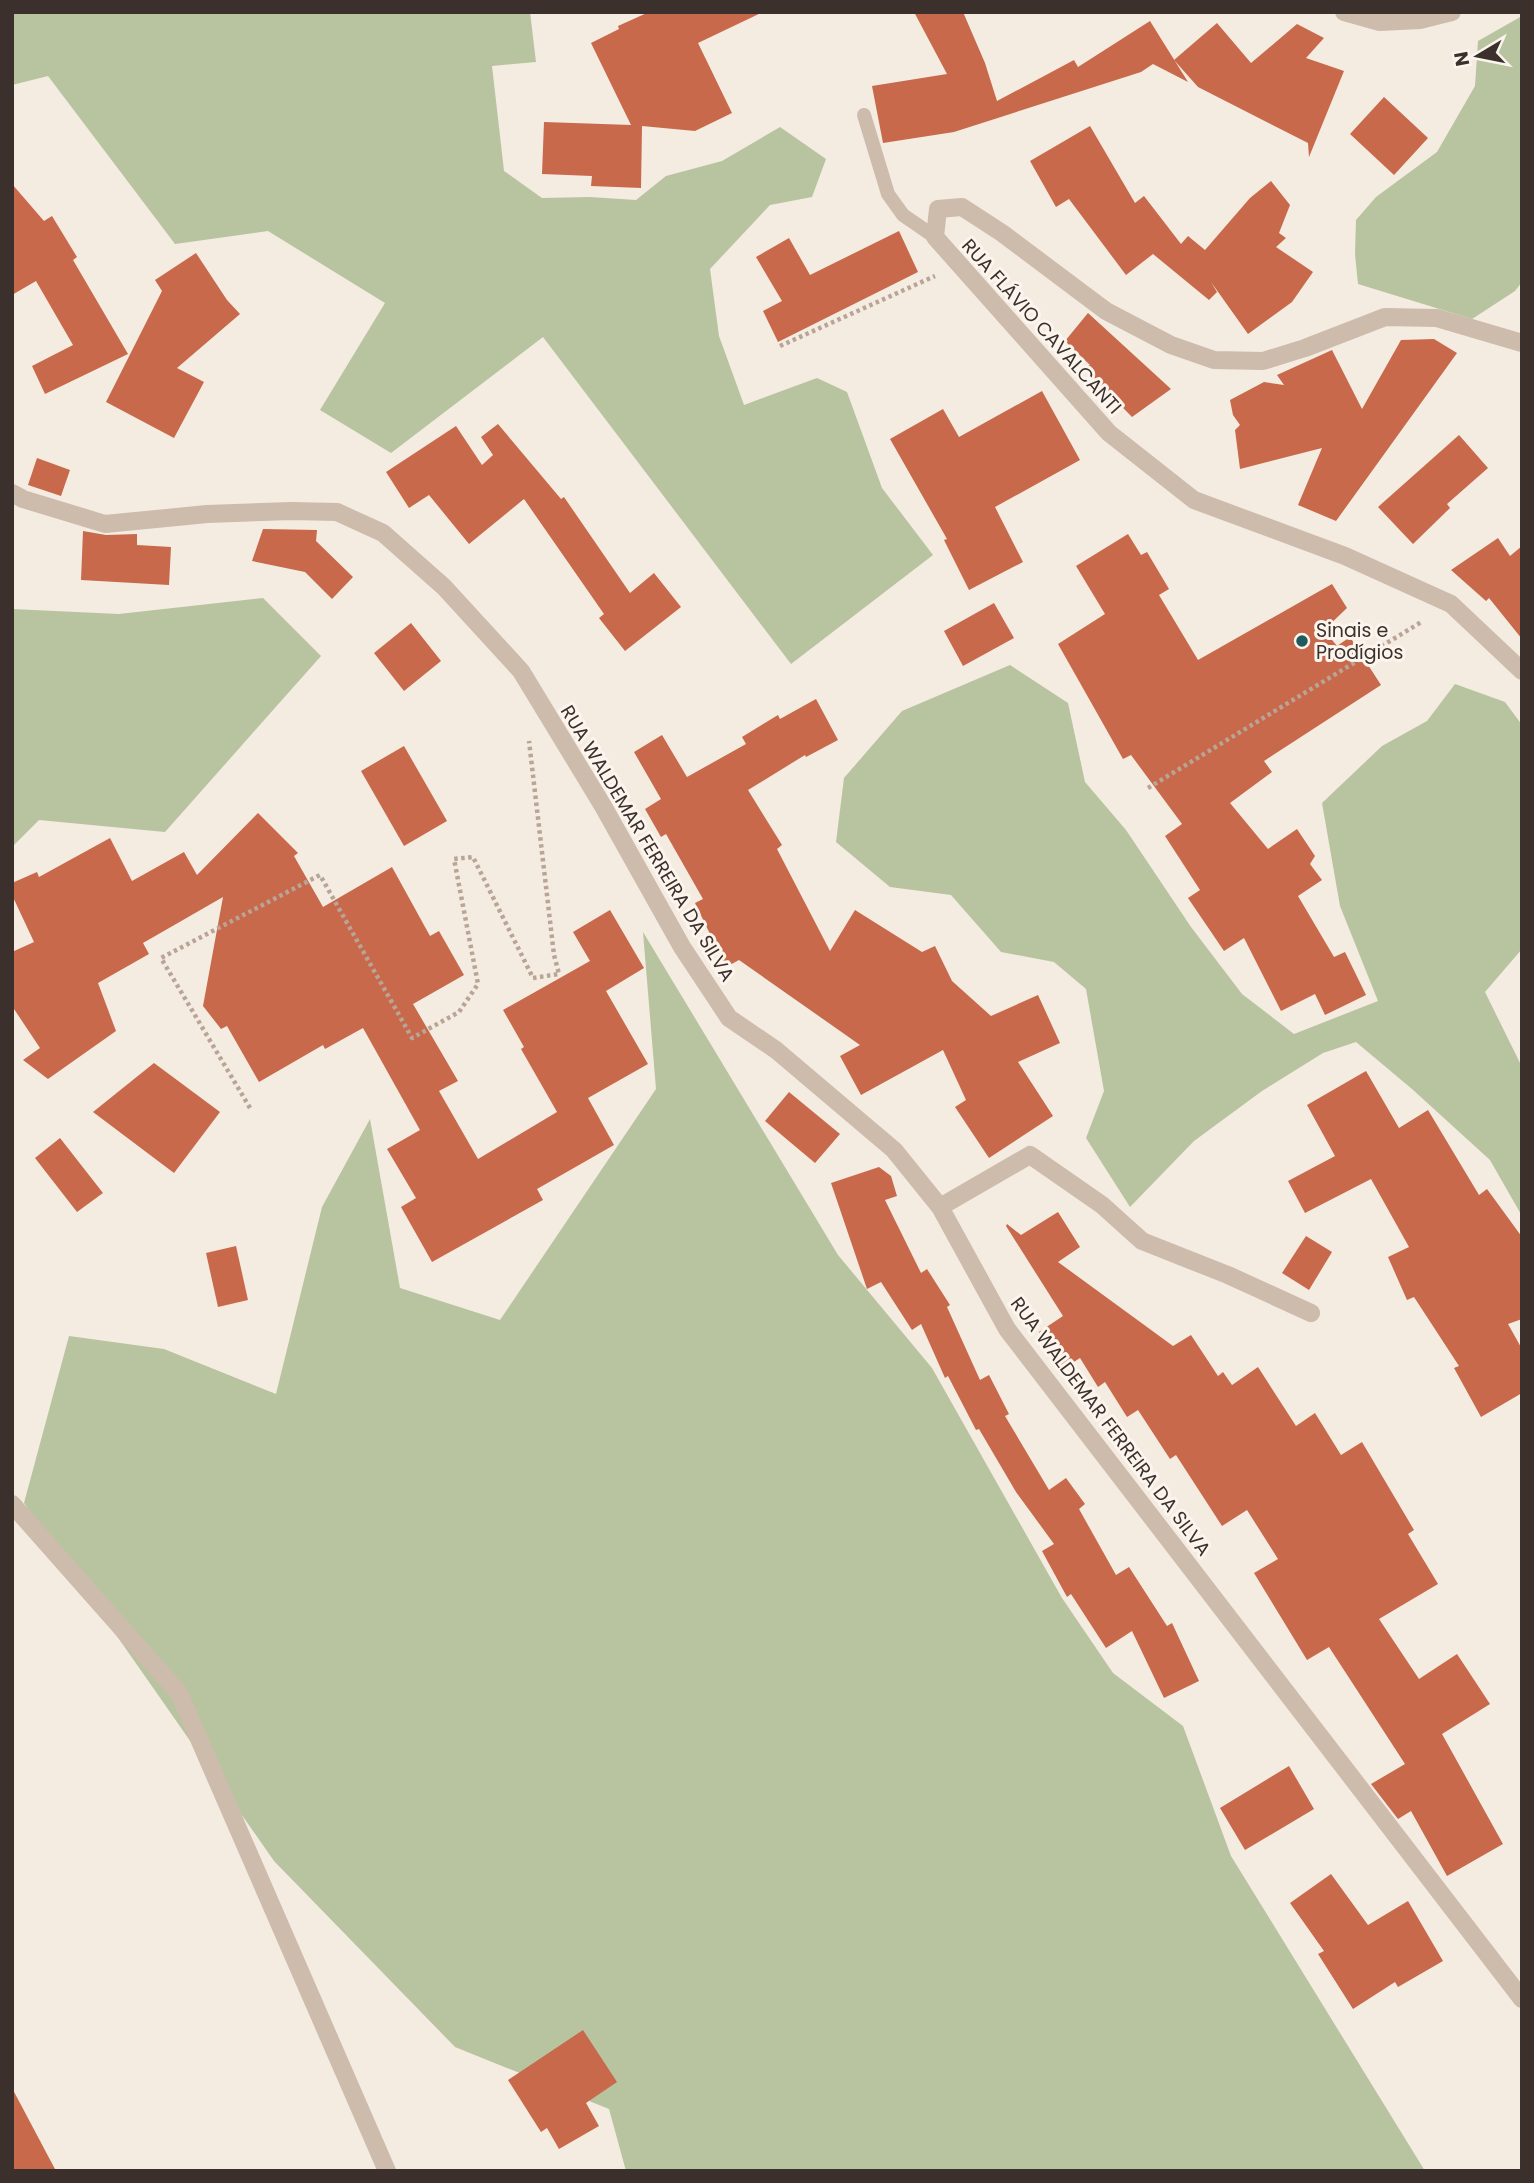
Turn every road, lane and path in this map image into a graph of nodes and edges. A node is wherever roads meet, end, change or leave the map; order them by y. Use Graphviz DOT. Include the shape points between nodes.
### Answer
graph roads {
  1 [pos="1344,12"];
  2 [pos="1452,12"];
  3 [pos="864,115"];
  4 [pos="935,237"];
  5 [pos="959,266"];
  6 [pos="1522,343"];
  7 [pos="779,346"];
  8 [pos="12,493"];
  9 [pos="1451,604"];
  10 [pos="1522,671"];
  11 [pos="529,739"];
  12 [pos="1148,788"];
  13 [pos="250,1108"];
  14 [pos="940,1207"];
  15 [pos="1311,1313"];
  16 [pos="12,1504"];
  17 [pos="1522,1999"];
  18 [pos="387,2171"];
  1 -- 2 [label="street" via="1380,22 1420,20"];
  3 -- 4 [label="lane" via="888,194 903,215"];
  4 -- 5 [label="street, RUA FLÁVIO CAVALCANTI"];
  4 -- 6 [label="street, RUA FLÁVIO CAVALCANTI" via="939,209 962,207 1106,311 1171,345 1214,360 1263,361 1385,317 1437,318"];
  5 -- 7 [label="path"];
  5 -- 9 [label="street, RUA FLÁVIO CAVALCANTI" via="1109,433 1194,500 1345,556"];
  8 -- 14 [label="street, RUA WALDEMAR FERREIRA DA SILVA" via="105,523 290,510 337,512 383,533 444,587 521,671 682,947 729,1018 776,1050 894,1150"];
  9 -- 10 [label="street, RUA FLÁVIO CAVALCANTI"];
  9 -- 12 [label="path"];
  11 -- 13 [label="path" via="559,974 533,978 473,857 454,859 478,984 458,1012 412,1038 320,875 161,958"];
  14 -- 15 [label="street" via="1030,1155 1102,1205 1142,1241"];
  14 -- 17 [label="street, RUA WALDEMAR FERREIRA DA SILVA" via="1007,1329"];
  16 -- 18 [label="street" via="179,1693"];
}
